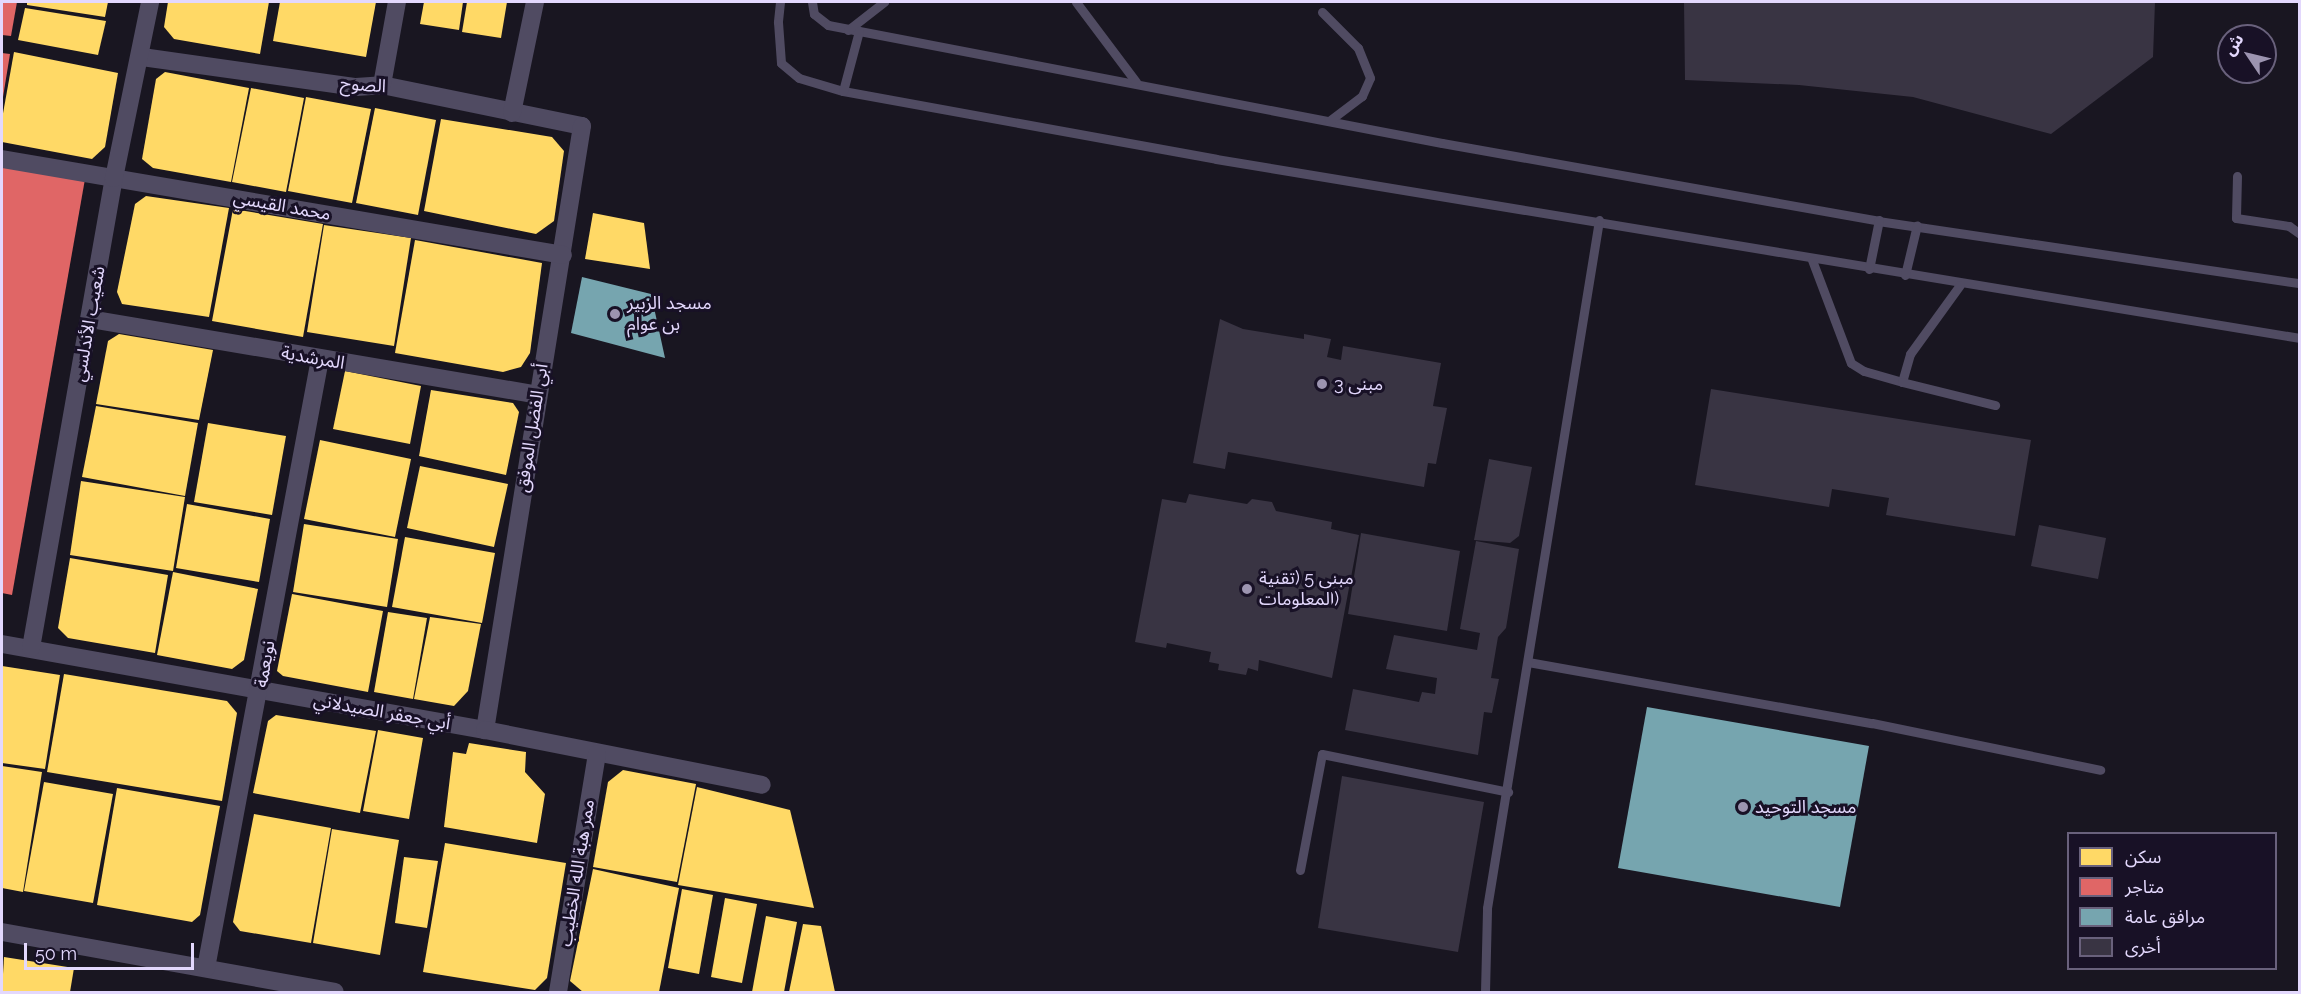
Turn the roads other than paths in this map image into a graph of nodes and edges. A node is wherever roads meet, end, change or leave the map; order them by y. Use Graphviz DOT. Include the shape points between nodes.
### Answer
graph roads {
  1 [pos="150,2"];
  2 [pos="397,2"];
  3 [pos="535,2"];
  4 [pos="780,2"];
  5 [pos="812,2"];
  6 [pos="884,2"];
  7 [pos="1076,2"];
  8 [pos="1322,12"];
  9 [pos="848,30"];
  10 [pos="859,32"];
  11 [pos="142,57"];
  12 [pos="1136,82"];
  13 [pos="382,85"];
  14 [pos="843,90"];
  15 [pos="512,113"];
  16 [pos="1329,121"];
  17 [pos="582,126"];
  18 [pos="2,159"];
  19 [pos="2237,176"];
  20 [pos="114,177"];
  21 [pos="1599,220"];
  22 [pos="1879,220"];
  23 [pos="1917,225"];
  24 [pos="2300,234"];
  25 [pos="563,255"];
  26 [pos="1812,260"];
  27 [pos="1869,269"];
  28 [pos="1905,275"];
  29 [pos="2300,283"];
  30 [pos="1960,285"];
  31 [pos="90,319"];
  32 [pos="2300,338"];
  33 [pos="320,359"];
  34 [pos="1902,382"];
  35 [pos="537,395"];
  36 [pos="1995,405"];
  37 [pos="2,644"];
  38 [pos="31,648"];
  39 [pos="1528,662"];
  40 [pos="260,691"];
  41 [pos="485,730"];
  42 [pos="597,754"];
  43 [pos="2100,770"];
  44 [pos="762,785"];
  45 [pos="1508,792"];
  46 [pos="1300,870"];
  47 [pos="2,932"];
  48 [pos="206,968"];
  49 [pos="314,991"];
  50 [pos="334,993"];
  51 [pos="558,993"];
  52 [pos="1485,993"];
  1 -- 11 [label="street, شعيب الأندلسي"];
  2 -- 13 [label="street"];
  3 -- 15 [label="street"];
  4 -- 14 [label="lane" via="777,22 782,63 799,78"];
  5 -- 9 [label="lane" via="814,14 828,25"];
  6 -- 9 [label="lane"];
  7 -- 12 [label="lane"];
  8 -- 16 [label="lane" via="1358,48 1370,78 1362,96"];
  9 -- 10 [label="lane"];
  10 -- 12 [label="lane"];
  10 -- 14 [label="lane"];
  11 -- 13 [label="street, الصوح" via="356,87"];
  11 -- 20 [label="street, شعيب الأندلسي"];
  12 -- 16 [label="lane"];
  13 -- 15 [label="street, الصوح"];
  14 -- 21 [label="lane" via="1216,159"];
  15 -- 17 [label="street, الصوح"];
  16 -- 22 [label="lane"];
  17 -- 25 [label="street, أبي الفضل الموفق"];
  18 -- 20 [label="street, محمد القيسي"];
  19 -- 24 [label="lane" via="2236,218 2289,226"];
  20 -- 25 [label="street, محمد القيسي"];
  20 -- 31 [label="street, شعيب الأندلسي"];
  21 -- 26 [label="lane"];
  21 -- 39 [label="lane"];
  22 -- 23 [label="lane"];
  22 -- 27 [label="lane"];
  23 -- 28 [label="lane"];
  23 -- 29 [label="lane"];
  25 -- 35 [label="street, أبي الفضل الموفق"];
  26 -- 27 [label="lane"];
  26 -- 34 [label="lane" via="1851,363"];
  27 -- 28 [label="lane"];
  28 -- 30 [label="lane"];
  30 -- 32 [label="lane"];
  30 -- 34 [label="lane" via="1910,354"];
  31 -- 33 [label="street, المرشدية"];
  31 -- 38 [label="street, شعيب الأندلسي"];
  33 -- 35 [label="street, المرشدية"];
  33 -- 40 [label="street, نويعمة"];
  34 -- 36 [label="lane"];
  35 -- 41 [label="street, أبي الفضل الموفق"];
  37 -- 38 [label="street, أبي جعفر الصيدلاني"];
  38 -- 40 [label="street, أبي جعفر الصيدلاني"];
  39 -- 43 [label="lane" via="1872,723"];
  39 -- 45 [label="lane"];
  40 -- 41 [label="street, أبي جعفر الصيدلاني"];
  40 -- 48 [label="street, نويعمة"];
  41 -- 42 [label="street, أبي جعفر الصيدلاني"];
  42 -- 44 [label="street, أبي جعفر الصيدلاني"];
  42 -- 51 [label="street, ممر هبة الله الخطيب"];
  45 -- 46 [label="lane" via="1322,754"];
  45 -- 52 [label="lane" via="1487,908"];
  47 -- 48 [label="street"];
  48 -- 49 [label="street"];
  49 -- 50 [label="street"];
}
